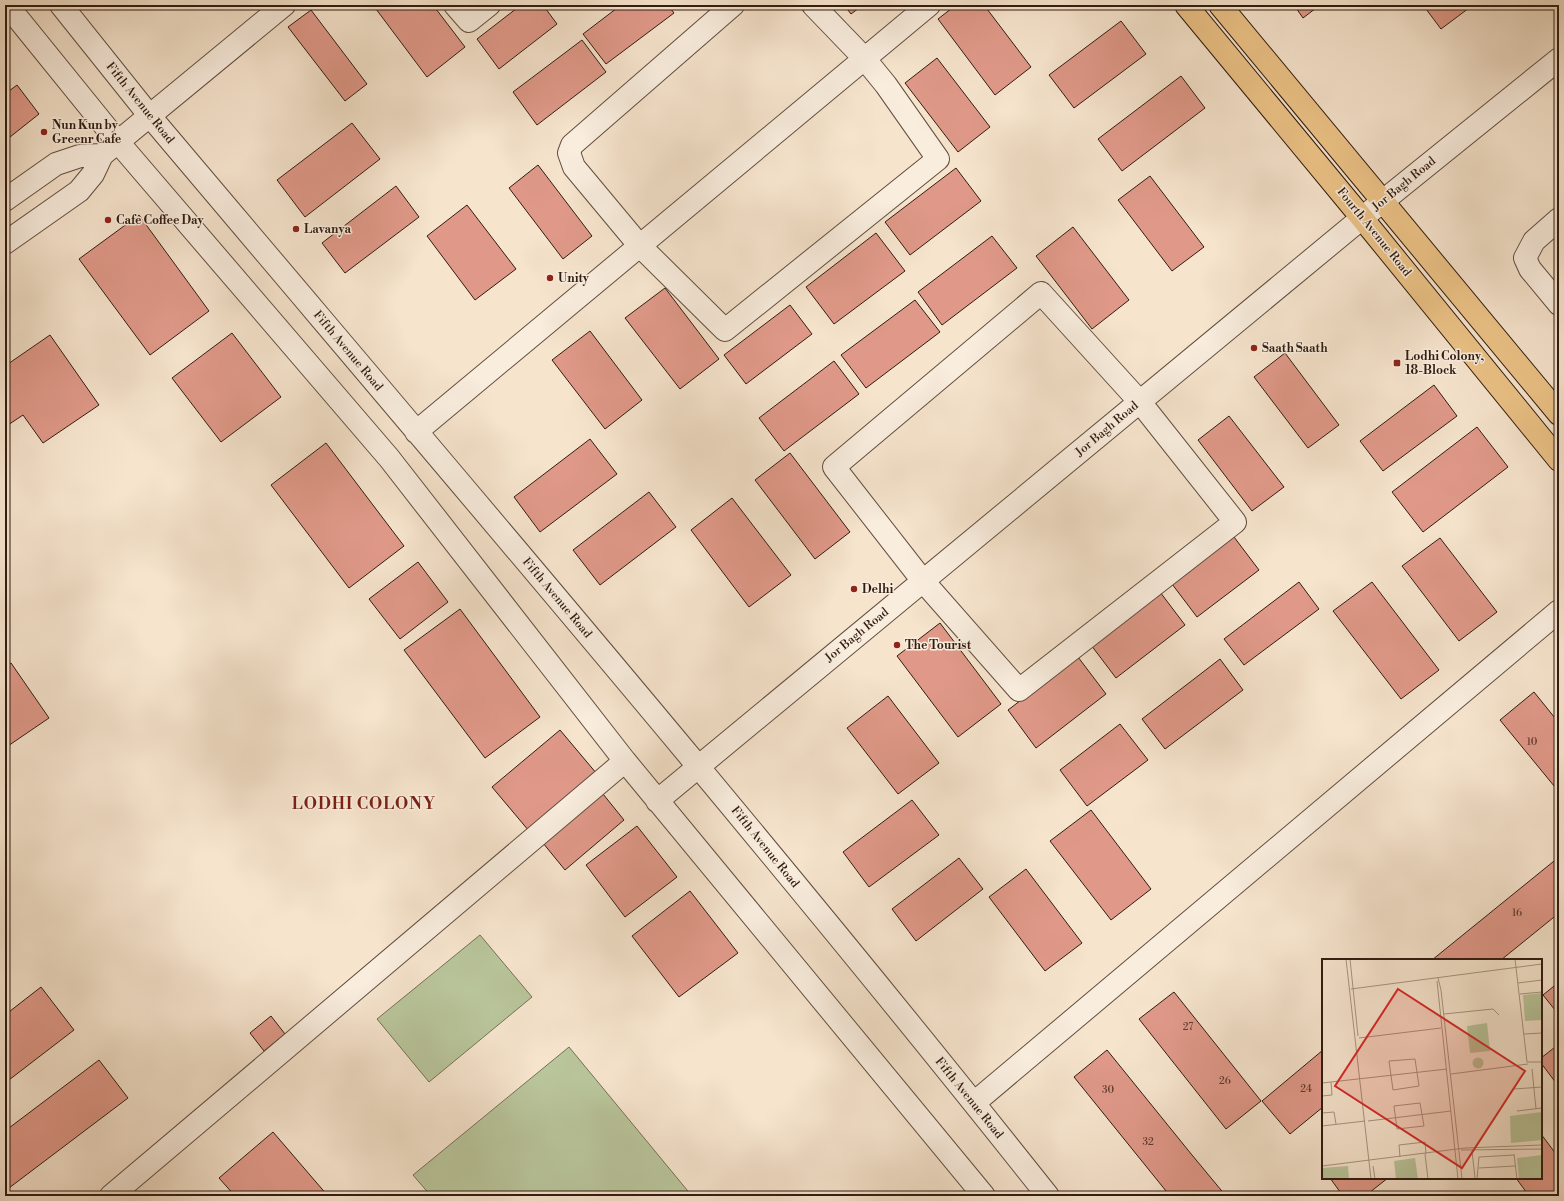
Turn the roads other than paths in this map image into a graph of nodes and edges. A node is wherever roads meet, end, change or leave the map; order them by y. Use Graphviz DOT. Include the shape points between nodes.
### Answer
graph roads {
  1 [pos="7,5"];
  2 [pos="61,5"];
  3 [pos="284,5"];
  4 [pos="455,5"];
  5 [pos="489,5"];
  6 [pos="733,5"];
  7 [pos="813,5"];
  8 [pos="928,5"];
  9 [pos="1186,5"];
  10 [pos="1220,5"];
  11 [pos="864,58"];
  12 [pos="1559,59"];
  13 [pos="149,115"];
  14 [pos="110,149"];
  15 [pos="5,200"];
  16 [pos="1382,202"];
  17 [pos="1362,218"];
  18 [pos="1559,219"];
  19 [pos="5,243"];
  20 [pos="639,245"];
  21 [pos="1559,304"];
  22 [pos="1140,402"];
  23 [pos="1559,414"];
  24 [pos="416,432"];
  25 [pos="1559,460"];
  26 [pos="924,581"];
  27 [pos="1559,611"];
  28 [pos="625,761"];
  29 [pos="698,766"];
  30 [pos="657,801"];
  31 [pos="974,1103"];
  32 [pos="111,1196"];
  33 [pos="984,1196"];
  34 [pos="1048,1196"];
  1 -- 14 [label="street"];
  2 -- 13 [label="street, Fifth Avenue Road"];
  3 -- 13 [label="street"];
  4 -- 5 [label="street" via="469,21"];
  6 -- 20 [label="street" via="572,145 569,153 574,167"];
  7 -- 11 [label="street"];
  8 -- 11 [label="street"];
  9 -- 17 [label="main road, Fourth Avenue Road"];
  10 -- 16 [label="main road, Fourth Avenue Road"];
  11 -- 20 [label="street"];
  11 -- 20 [label="street" via="938,159 725,330"];
  12 -- 16 [label="street, Jor Bagh Road"];
  13 -- 14 [label="street"];
  13 -- 24 [label="street, Fifth Avenue Road"];
  14 -- 15 [label="street" via="56,164"];
  14 -- 19 [label="street" via="78,191"];
  14 -- 28 [label="street" via="389,458"];
  16 -- 17 [label="street, Jor Bagh Road"];
  16 -- 23 [label="main road, Fourth Avenue Road"];
  17 -- 22 [label="street, Jor Bagh Road"];
  17 -- 25 [label="main road, Fourth Avenue Road"];
  18 -- 21 [label="street" via="1534,241 1525,258 1530,269"];
  20 -- 24 [label="street"];
  22 -- 26 [label="street, Jor Bagh Road"];
  22 -- 26 [label="street" via="1041,292 834,467"];
  22 -- 26 [label="street" via="1235,522 1019,690"];
  24 -- 29 [label="street, Fifth Avenue Road"];
  26 -- 29 [label="street, Jor Bagh Road"];
  27 -- 31 [label="street"];
  28 -- 30 [label="street"];
  28 -- 32 [label="street"];
  29 -- 30 [label="street, Jor Bagh Road"];
  29 -- 31 [label="street, Fifth Avenue Road"];
  30 -- 33 [label="street"];
  31 -- 34 [label="street, Fifth Avenue Road"];
}
